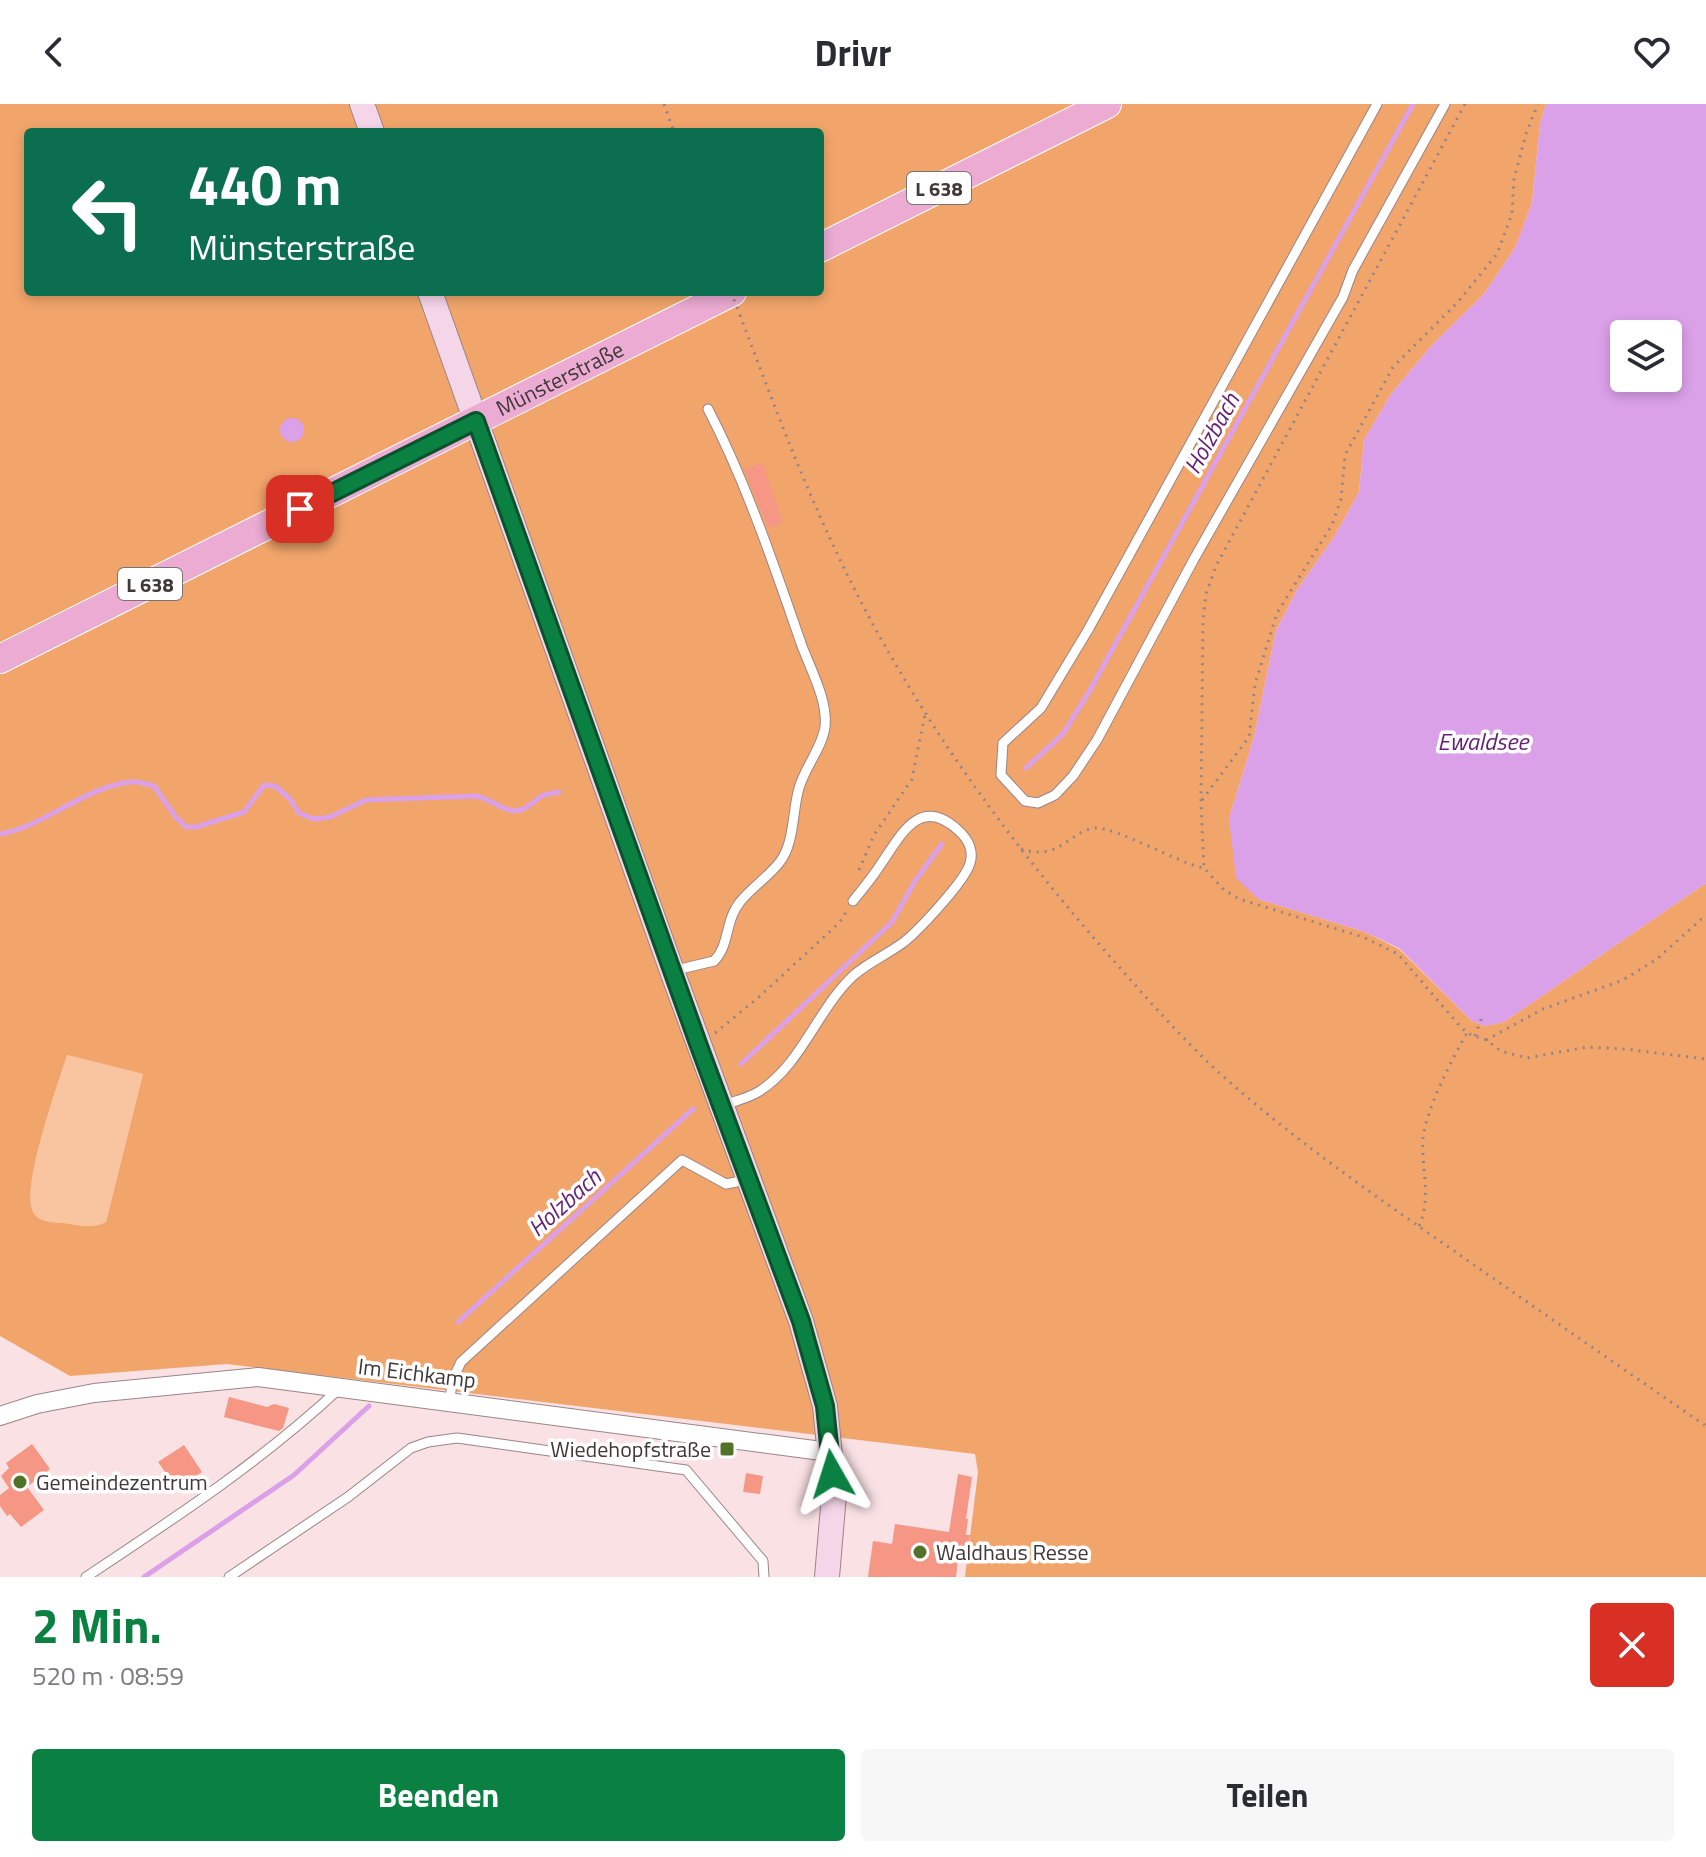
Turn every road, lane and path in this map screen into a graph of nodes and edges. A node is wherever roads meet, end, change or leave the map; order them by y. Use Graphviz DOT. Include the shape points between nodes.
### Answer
graph roads {
  1 [pos="362,104"];
  2 [pos="664,104"];
  3 [pos="1107,104"];
  4 [pos="1377,104"];
  5 [pos="1445,104"];
  6 [pos="1465,104"];
  7 [pos="1538,104"];
  8 [pos="371,128"];
  9 [pos="673,128"];
  10 [pos="824,246"];
  11 [pos="431,296"];
  12 [pos="734,300"];
  13 [pos="708,409"];
  14 [pos="476,421"];
  15 [pos="0,659"];
  16 [pos="925,714"];
  17 [pos="1201,802"];
  18 [pos="1021,849"];
  19 [pos="1204,868"];
  20 [pos="853,901"];
  21 [pos="1706,915"];
  22 [pos="672,971"];
  23 [pos="1482,1017"];
  24 [pos="1467,1033"];
  25 [pos="1475,1036"];
  26 [pos="1486,1040"];
  27 [pos="699,1046"];
  28 [pos="1706,1059"];
  29 [pos="722,1106"];
  30 [pos="749,1179"];
  31 [pos="1419,1226"];
  32 [pos="340,1388"];
  33 [pos="450,1401"];
  34 [pos="0,1416"];
  35 [pos="1706,1426"];
  36 [pos="829,1452"];
  37 [pos="86,1577"];
  38 [pos="229,1577"];
  39 [pos="764,1577"];
  40 [pos="827,1577"];
  1 -- 8 [label="main road"];
  2 -- 9 [label="path"];
  3 -- 10 [label="main road, L 638"];
  4 -- 5 [label="lane" via="1088,630 1041,708 1003,743 1001,775 1025,801 1038,803 1055,795 1097,740"];
  6 -- 17 [label="path" via="1216,566 1203,620"];
  7 -- 17 [label="path" via="1497,254 1393,367 1345,455 1341,499 1332,525 1277,613 1255,684 1249,737"];
  11 -- 14 [label="main road"];
  12 -- 14 [label="main road, Münsterstraße / L 638"];
  12 -- 16 [label="path" via="816,508"];
  13 -- 22 [label="lane" via="791,613 824,706 825,725 799,785 789,843 780,863 738,903 725,946 714,961"];
  14 -- 15 [label="main road, Münsterstraße / L 638"];
  14 -- 22 [label="main road"];
  16 -- 18 [label="path"];
  16 -- 20 [label="path" via="912,779 865,853"];
  17 -- 19 [label="path"];
  18 -- 19 [label="path" via="1048,851 1101,828"];
  18 -- 31 [label="path" via="1171,1027 1289,1132"];
  19 -- 24 [label="path" via="1239,899 1363,937 1398,954"];
  20 -- 27 [label="path" via="839,923"];
  20 -- 29 [label="lane" via="904,830 917,820 941,817 965,836 972,855 964,877 918,929 852,977 785,1069 758,1092"];
  21 -- 26 [label="path" via="1657,959 1623,980 1543,1009"];
  22 -- 27 [label="main road"];
  23 -- 25 [label="path"];
  24 -- 25 [label="path"];
  24 -- 31 [label="path" via="1423,1137 1425,1213"];
  25 -- 26 [label="path"];
  26 -- 28 [label="path" via="1501,1051 1527,1058 1587,1047"];
  27 -- 29 [label="main road"];
  29 -- 30 [label="main road"];
  30 -- 33 [label="lane" via="726,1184 682,1160 461,1362"];
  30 -- 36 [label="main road" via="801,1321 825,1406"];
  31 -- 35 [label="path"];
  32 -- 33 [label="street, Im Eichkamp"];
  32 -- 34 [label="street, Im Eichkamp" via="242,1378 94,1393"];
  32 -- 37 [label="lane" via="215,1491"];
  33 -- 36 [label="street, Im Eichkamp"];
  36 -- 40 [label="main road" via="834,1495"];
  38 -- 39 [label="lane" via="411,1448 457,1438 686,1470 763,1561"];
}
